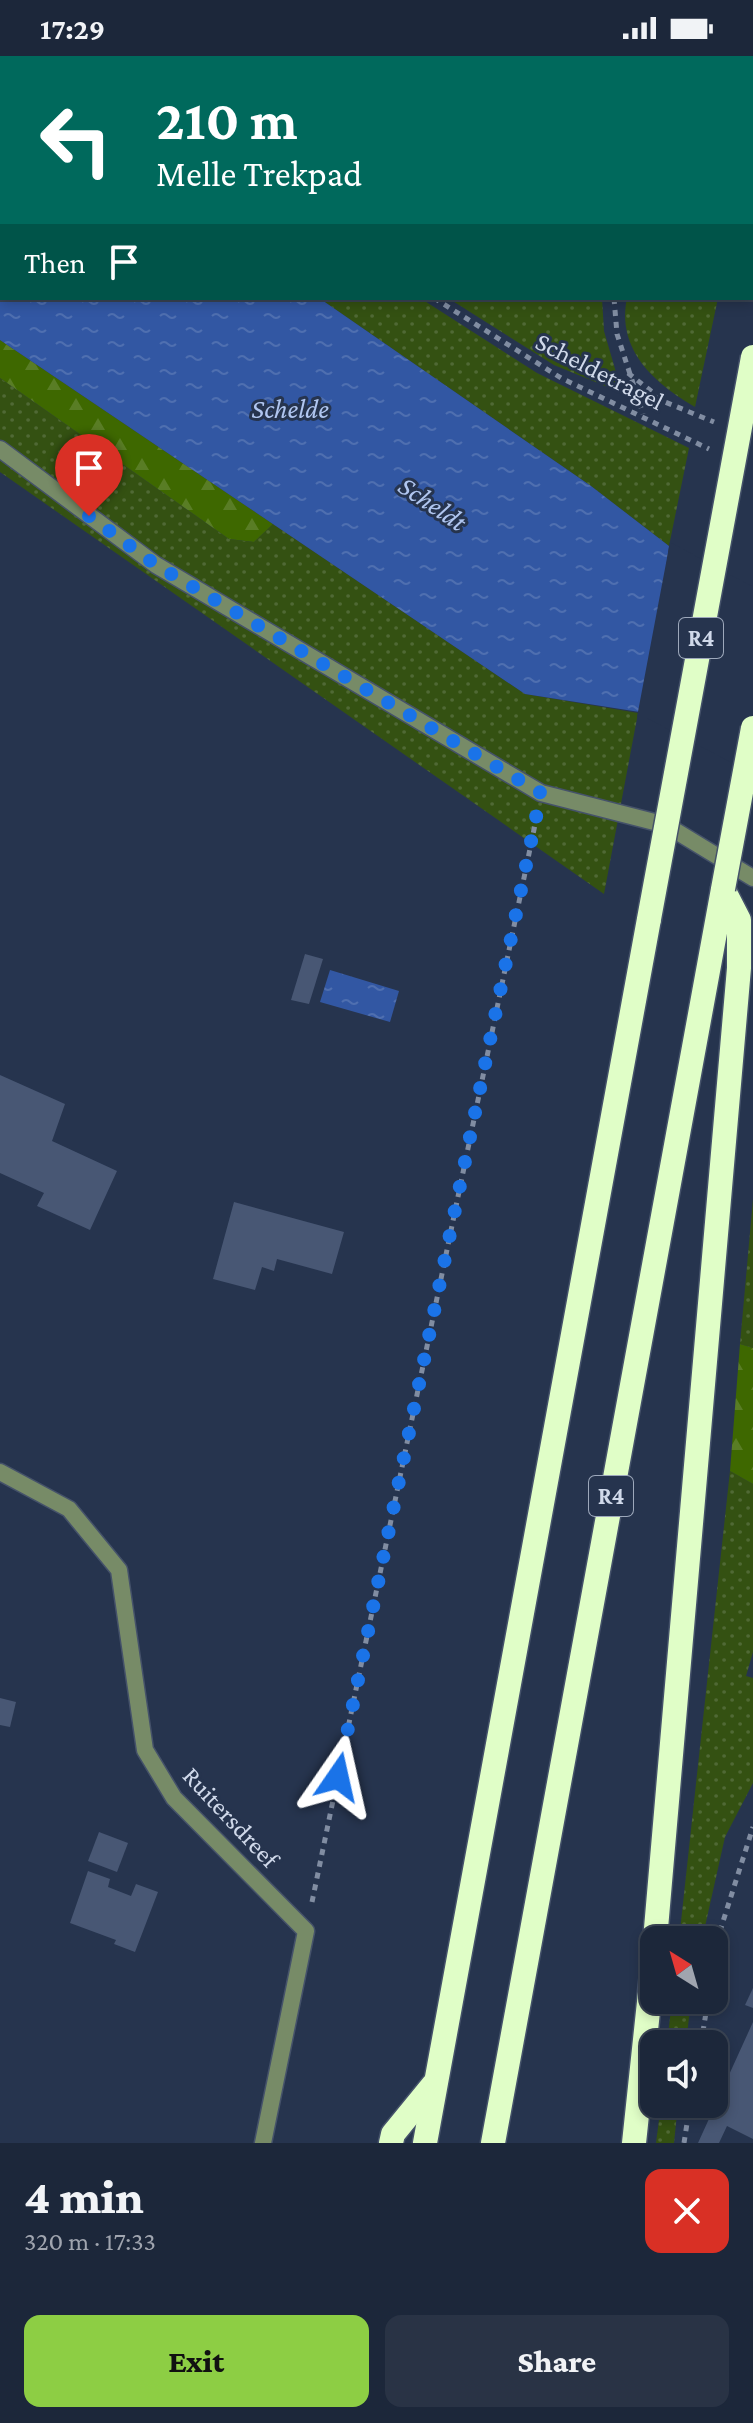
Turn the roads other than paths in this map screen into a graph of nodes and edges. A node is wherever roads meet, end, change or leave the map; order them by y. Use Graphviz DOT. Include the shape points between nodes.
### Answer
graph roads {
  1 [pos="753,357"];
  2 [pos="0,449"];
  3 [pos="753,728"];
  4 [pos="753,878"];
  5 [pos="723,889"];
  6 [pos="0,1472"];
  7 [pos="656,1926"];
  8 [pos="648,2014"];
  9 [pos="433,2085"];
  10 [pos="392,2138"];
  11 [pos="426,2140"];
  12 [pos="263,2143"];
  13 [pos="493,2143"];
  14 [pos="634,2143"];
  1 -- 9 [label="highway, R4, bridge"];
  2 -- 4 [label="street" via="156,565 541,793 666,825"];
  3 -- 5 [label="highway, R4, bridge"];
  5 -- 7 [label="highway" via="739,920 739,968"];
  5 -- 13 [label="highway, R4"];
  6 -- 12 [label="street, Ruitersdreef" via="69,1509 119,1570 145,1750 174,1798 306,1931"];
  8 -- 14 [label="highway"];
  9 -- 10 [label="highway"];
  9 -- 11 [label="highway, R4"];
}
